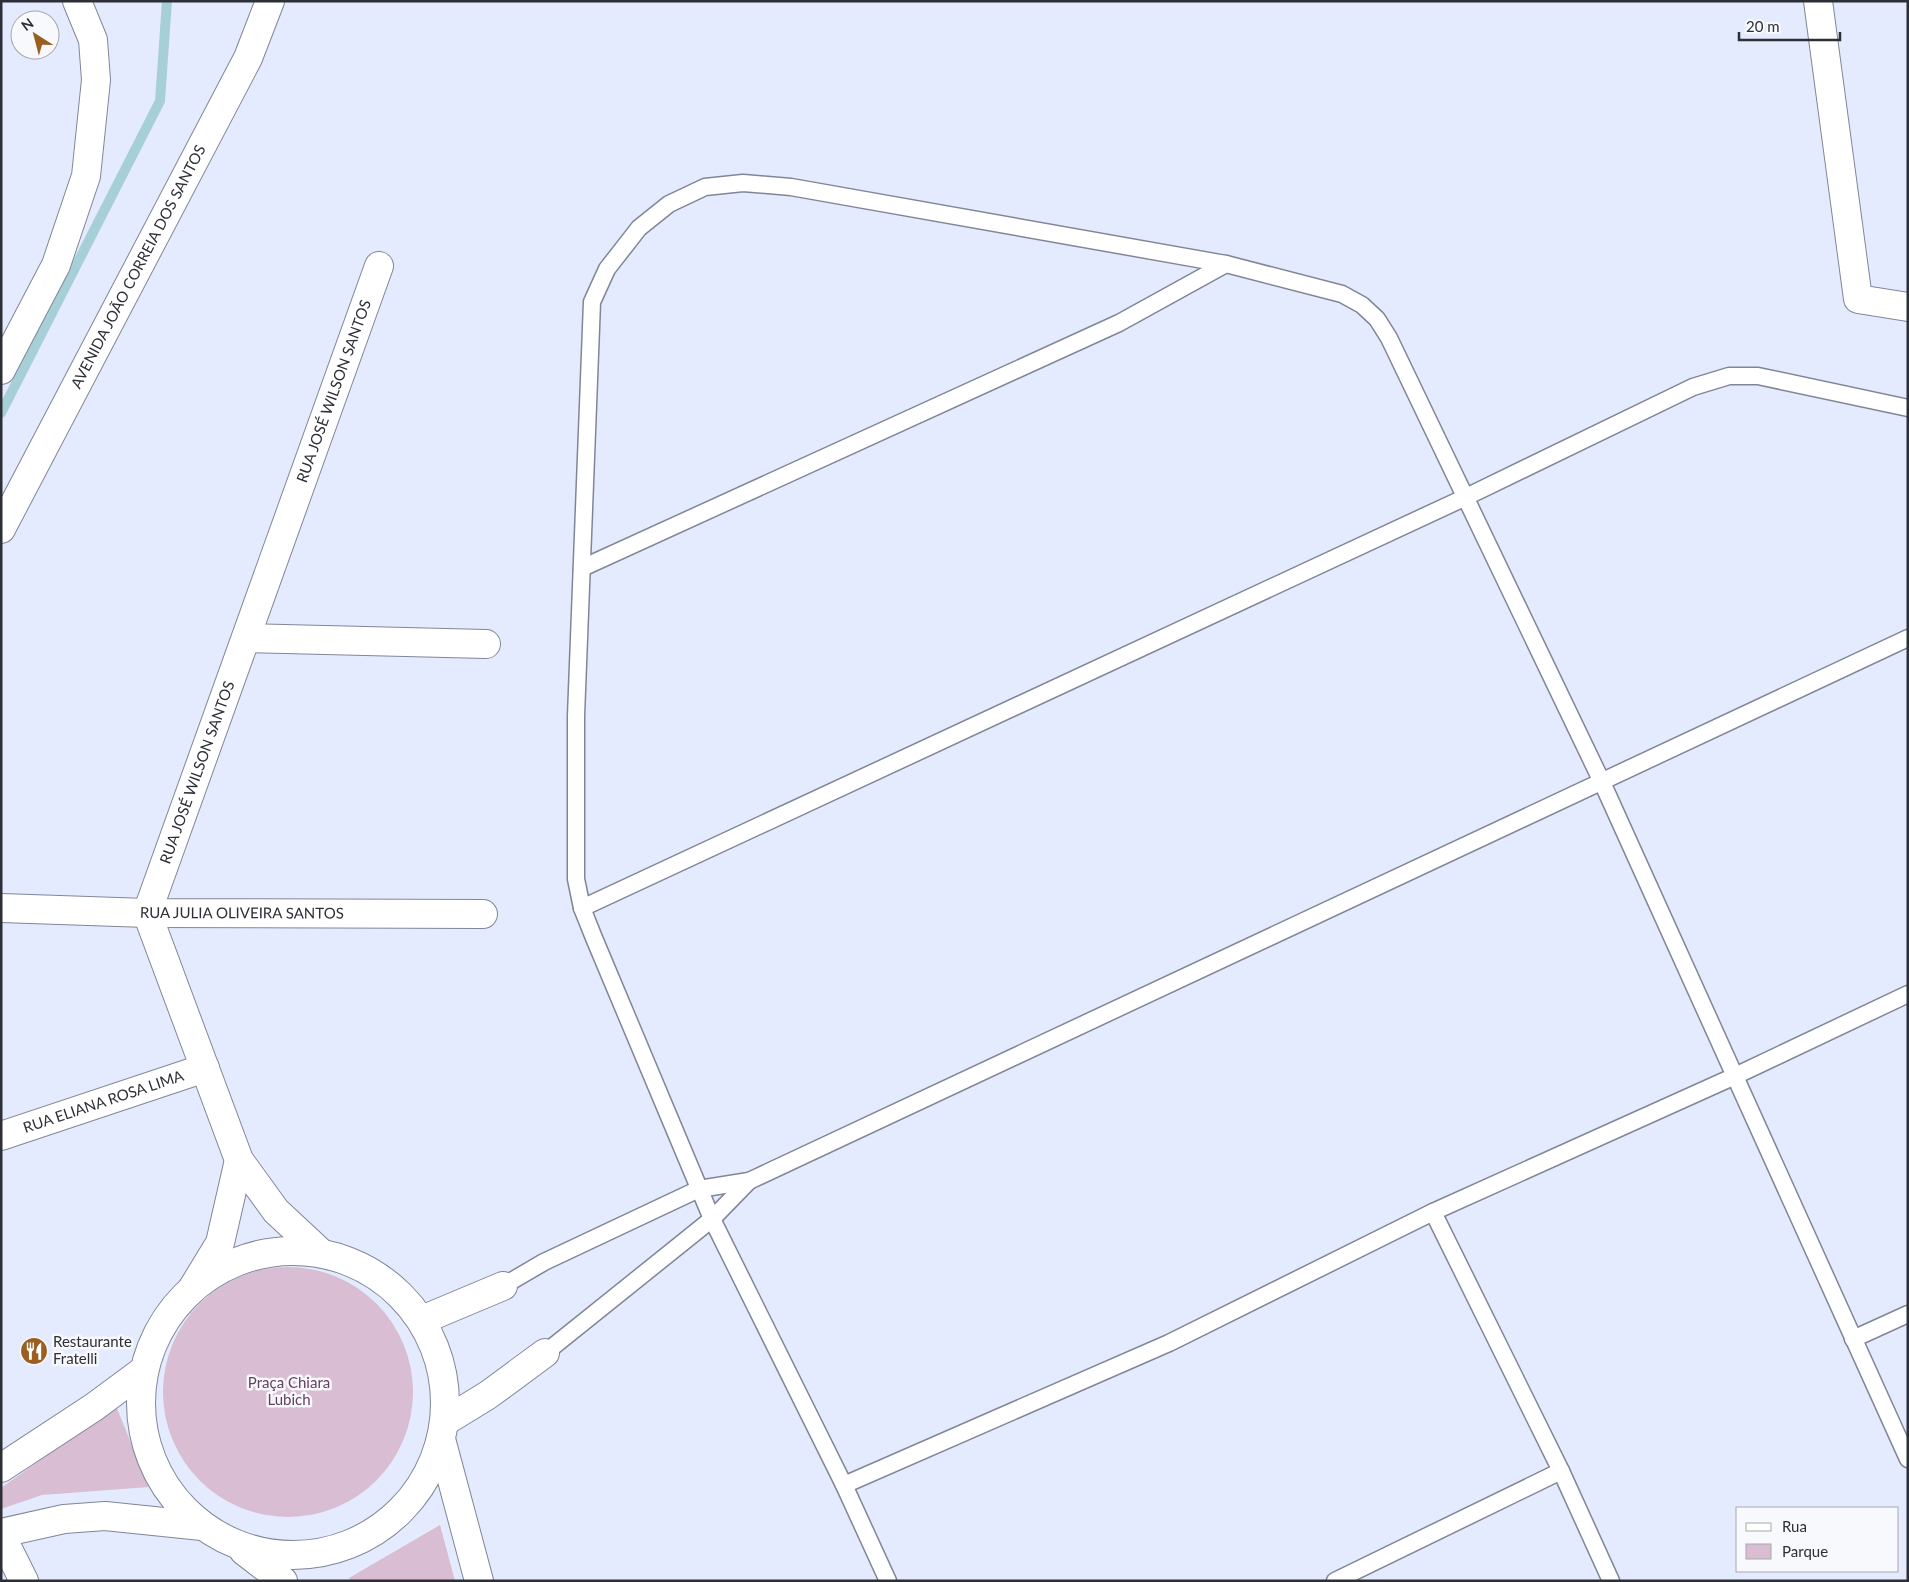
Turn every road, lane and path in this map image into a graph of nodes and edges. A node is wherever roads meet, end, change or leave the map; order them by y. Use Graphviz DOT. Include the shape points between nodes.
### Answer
graph roads {
  1 [pos="77,1"];
  2 [pos="270,1"];
  3 [pos="1818,1"];
  4 [pos="1226,264"];
  5 [pos="379,266"];
  6 [pos="1908,307"];
  7 [pos="1,370"];
  8 [pos="1908,408"];
  9 [pos="1466,497"];
  10 [pos="1,529"];
  11 [pos="582,568"];
  12 [pos="246,638"];
  13 [pos="1908,638"];
  14 [pos="486,644"];
  15 [pos="1602,780"];
  16 [pos="1,908"];
  17 [pos="582,908"];
  18 [pos="147,913"];
  19 [pos="483,914"];
  20 [pos="1908,994"];
  21 [pos="205,1068"];
  22 [pos="1735,1076"];
  23 [pos="1,1136"];
  24 [pos="239,1160"];
  25 [pos="749,1181"];
  26 [pos="699,1189"];
  27 [pos="1433,1212"];
  28 [pos="712,1219"];
  29 [pos="320,1252"];
  30 [pos="503,1286"];
  31 [pos="192,1289"];
  32 [pos="1908,1314"];
  33 [pos="422,1320"];
  34 [pos="1853,1339"];
  35 [pos="545,1353"];
  36 [pos="144,1370"];
  37 [pos="443,1431"];
  38 [pos="1908,1459"];
  39 [pos="1,1468"];
  40 [pos="1561,1471"];
  41 [pos="844,1485"];
  42 [pos="202,1526"];
  43 [pos="1,1534"];
  44 [pos="237,1546"];
  45 [pos="24,1581"];
  46 [pos="283,1581"];
  47 [pos="479,1581"];
  48 [pos="888,1581"];
  49 [pos="1336,1581"];
  50 [pos="1611,1581"];
  1 -- 7 [label="street" via="93,40 96,80 86,176 56,264"];
  2 -- 10 [label="street, AVENIDA JOÃO CORREIA DOS SANTOS" via="248,58"];
  3 -- 6 [label="street" via="1858,299"];
  4 -- 9 [label="lane" via="1342,294 1362,305 1390,338"];
  4 -- 11 [label="lane" via="1119,323"];
  4 -- 11 [label="lane" via="791,187 743,183 706,187 669,204 640,228 607,269 592,302"];
  5 -- 12 [label="street, RUA JOSÉ WILSON SANTOS"];
  8 -- 9 [label="lane" via="1758,376 1729,376 1693,387"];
  9 -- 15 [label="lane"];
  9 -- 17 [label="lane"];
  11 -- 17 [label="lane" via="576,726 576,880"];
  12 -- 14 [label="street"];
  12 -- 18 [label="street, RUA JOSÉ WILSON SANTOS"];
  13 -- 15 [label="lane"];
  15 -- 22 [label="lane"];
  15 -- 25 [label="lane"];
  16 -- 18 [label="street, RUA JULIA OLIVEIRA SANTOS"];
  17 -- 26 [label="lane"];
  18 -- 19 [label="street, RUA JULIA OLIVEIRA SANTOS"];
  18 -- 21 [label="street"];
  20 -- 22 [label="lane"];
  21 -- 23 [label="street, RUA ELIANA ROSA LIMA"];
  21 -- 24 [label="street"];
  22 -- 27 [label="lane"];
  22 -- 34 [label="lane"];
  24 -- 29 [label="street" via="276,1211"];
  24 -- 31 [label="street" via="220,1243"];
  25 -- 26 [label="lane"];
  25 -- 28 [label="lane"];
  26 -- 28 [label="lane"];
  26 -- 30 [label="lane" via="544,1262"];
  27 -- 40 [label="lane"];
  27 -- 41 [label="lane" via="1169,1343"];
  28 -- 35 [label="lane"];
  28 -- 41 [label="lane"];
  29 -- 31 [label="street" via="232,1263"];
  29 -- 33 [label="street" via="360,1265 395,1288"];
  30 -- 33 [label="street"];
  31 -- 36 [label="street" via="161,1326"];
  32 -- 34 [label="lane"];
  33 -- 37 [label="street" via="438,1352 445,1386"];
  34 -- 38 [label="lane"];
  35 -- 37 [label="street"];
  36 -- 39 [label="street"];
  36 -- 42 [label="street" via="140,1414 150,1457 171,1496"];
  37 -- 44 [label="street" via="425,1479 398,1513 363,1538 322,1552 288,1555"];
  37 -- 47 [label="street"];
  40 -- 49 [label="lane"];
  40 -- 50 [label="lane"];
  41 -- 48 [label="lane"];
  42 -- 43 [label="street" via="105,1516 64,1518"];
  42 -- 44 [label="street"];
  43 -- 45 [label="street"];
  44 -- 46 [label="street"];
}
